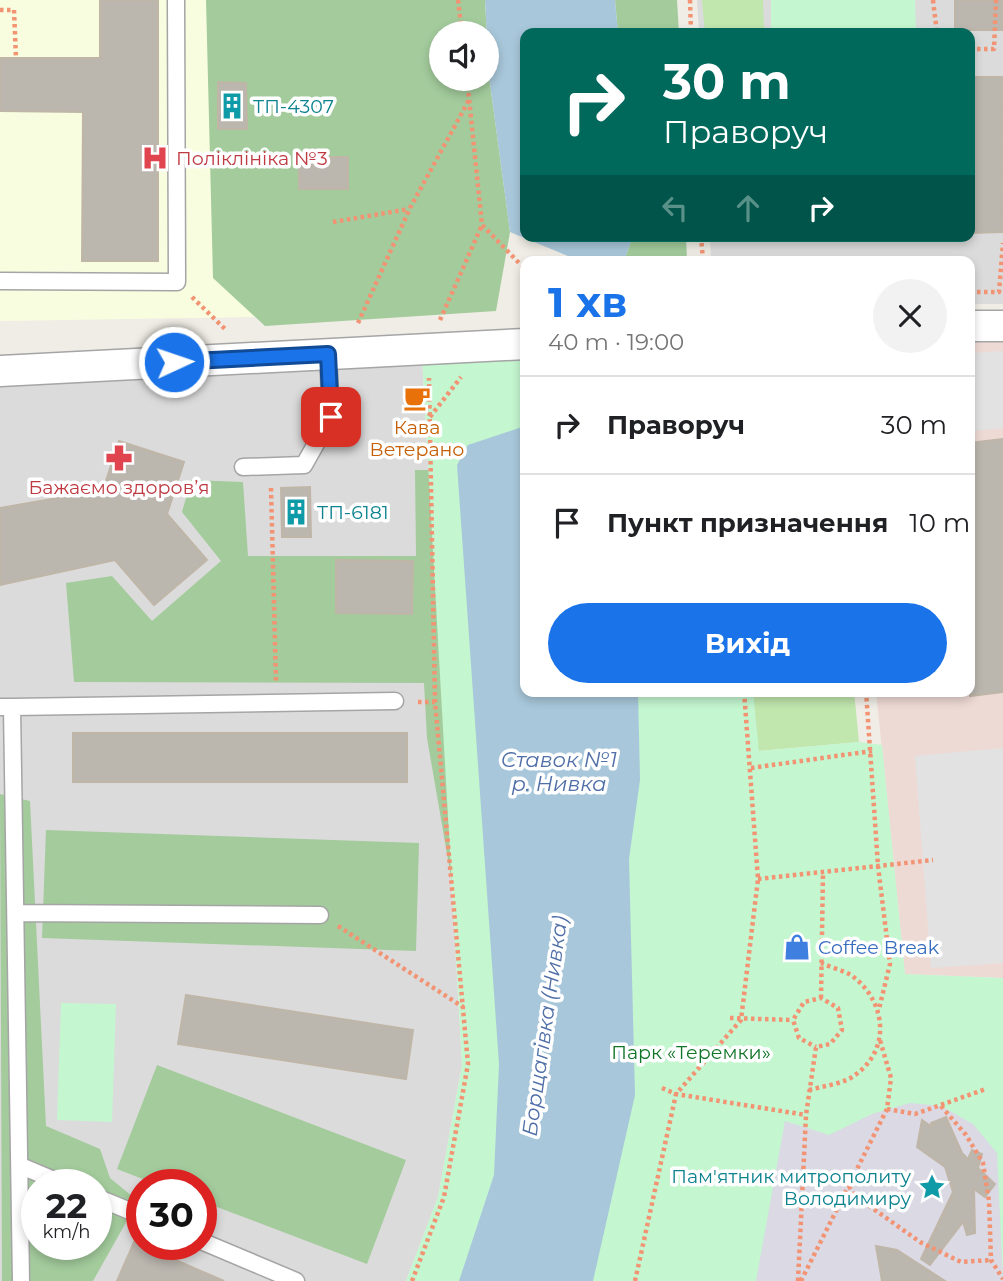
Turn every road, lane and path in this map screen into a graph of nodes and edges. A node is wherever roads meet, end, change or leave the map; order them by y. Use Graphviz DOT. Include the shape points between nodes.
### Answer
graph roads {
  1 [pos="14,0"];
  2 [pos="176,0"];
  3 [pos="458,0"];
  4 [pos="690,0"];
  5 [pos="933,0"];
  6 [pos="996,0"];
  7 [pos="0,10"];
  8 [pos="14,10"];
  9 [pos="461,21"];
  10 [pos="691,28"];
  11 [pos="936,28"];
  12 [pos="975,49"];
  13 [pos="16,58"];
  14 [pos="468,91"];
  15 [pos="469,100"];
  16 [pos="410,208"];
  17 [pos="333,222"];
  18 [pos="482,225"];
  19 [pos="1003,243"];
  20 [pos="520,264"];
  21 [pos="0,281"];
  22 [pos="177,282"];
  23 [pos="975,292"];
  24 [pos="975,326"];
  25 [pos="1003,326"];
  26 [pos="520,345"];
  27 [pos="427,348"];
  28 [pos="337,353"];
  29 [pos="253,357"];
  30 [pos="467,358"];
  31 [pos="0,371"];
  32 [pos="430,418"];
  33 [pos="270,466"];
  34 [pos="243,467"];
  35 [pos="745,697"];
  36 [pos="867,697"];
  37 [pos="396,701"];
  38 [pos="276,703"];
  39 [pos="6,707"];
  40 [pos="872,751"];
  41 [pos="751,768"];
  42 [pos="933,860"];
  43 [pos="878,866"];
  44 [pos="823,872"];
  45 [pos="758,878"];
  46 [pos="18,913"];
  47 [pos="320,915"];
  48 [pos="821,963"];
  49 [pos="821,998"];
  50 [pos="463,1007"];
  51 [pos="879,1009"];
  52 [pos="730,1018"];
  53 [pos="741,1020"];
  54 [pos="793,1020"];
  55 [pos="880,1040"];
  56 [pos="816,1047"];
  57 [pos="662,1088"];
  58 [pos="986,1089"];
  59 [pos="809,1090"];
  60 [pos="676,1094"];
  61 [pos="941,1107"];
  62 [pos="887,1109"];
  63 [pos="806,1115"];
  64 [pos="21,1166"];
  65 [pos="28,1169"];
  66 [pos="849,1186"];
  67 [pos="217,1248"];
  68 [pos="991,1260"];
  69 [pos="1003,1279"];
  70 [pos="21,1281"];
  71 [pos="296,1281"];
  72 [pos="412,1281"];
  73 [pos="635,1281"];
  74 [pos="799,1281"];
  1 -- 8 [label="path"];
  2 -- 22 [label="lane"];
  3 -- 9 [label="path"];
  4 -- 10 [label="path"];
  5 -- 11 [label="path"];
  6 -- 12 [label="path" via="994,49"];
  7 -- 8 [label="path"];
  8 -- 13 [label="path"];
  14 -- 15 [label="path"];
  15 -- 16 [label="path"];
  15 -- 18 [label="path"];
  16 -- 17 [label="path"];
  16 -- 28 [label="path"];
  18 -- 20 [label="path"];
  18 -- 27 [label="path"];
  19 -- 23 [label="path" via="999,292"];
  21 -- 22 [label="lane"];
  22 -- 29 [label="path"];
  24 -- 25 [label="street"];
  26 -- 30 [label="street"];
  27 -- 28 [label="street"];
  27 -- 30 [label="street"];
  27 -- 32 [label="path"];
  28 -- 29 [label="street"];
  28 -- 33 [label="lane" via="331,417 304,465"];
  29 -- 31 [label="street"];
  30 -- 32 [label="path"];
  32 -- 50 [label="path" via="435,702"];
  33 -- 34 [label="lane"];
  33 -- 38 [label="path"];
  35 -- 41 [label="path"];
  36 -- 40 [label="path"];
  37 -- 38 [label="lane"];
  38 -- 39 [label="lane"];
  39 -- 46 [label="lane"];
  40 -- 41 [label="path"];
  40 -- 43 [label="path"];
  41 -- 45 [label="path"];
  42 -- 43 [label="path"];
  43 -- 44 [label="path"];
  43 -- 51 [label="path" via="890,964"];
  44 -- 45 [label="path"];
  44 -- 48 [label="path"];
  45 -- 53 [label="path"];
  46 -- 47 [label="lane"];
  46 -- 64 [label="lane"];
  47 -- 50 [label="path"];
  48 -- 49 [label="path"];
  48 -- 51 [label="path" via="851,976"];
  49 -- 54 [label="path" via="804,1002"];
  49 -- 56 [label="path" via="838,1008 842,1030 830,1044"];
  50 -- 72 [label="path" via="468,1064 444,1197"];
  51 -- 55 [label="path"];
  52 -- 53 [label="path"];
  53 -- 54 [label="path"];
  53 -- 60 [label="path"];
  54 -- 56 [label="path" via="799,1038"];
  55 -- 59 [label="path" via="873,1058 854,1077"];
  55 -- 62 [label="path" via="891,1078"];
  56 -- 59 [label="path"];
  57 -- 60 [label="path"];
  58 -- 61 [label="path"];
  59 -- 63 [label="path"];
  60 -- 63 [label="path"];
  60 -- 73 [label="path"];
  61 -- 62 [label="path" via="915,1114"];
  61 -- 68 [label="path" via="983,1163"];
  62 -- 66 [label="path"];
  63 -- 74 [label="path"];
  64 -- 65 [label="lane"];
  64 -- 70 [label="lane"];
  66 -- 68 [label="path" via="854,1195 920,1242 961,1262"];
  66 -- 74 [label="path"];
  67 -- 71 [label="lane"];
  68 -- 69 [label="path"];
}
